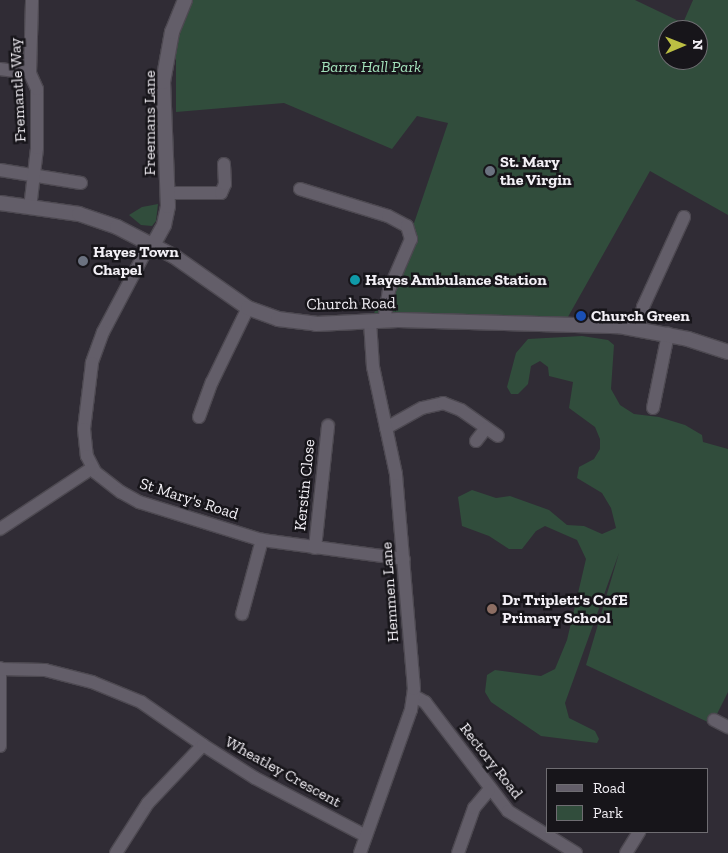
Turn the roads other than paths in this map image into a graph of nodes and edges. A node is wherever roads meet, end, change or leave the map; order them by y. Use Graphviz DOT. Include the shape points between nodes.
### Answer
graph roads {
  1 [pos="32,0"];
  2 [pos="185,0"];
  3 [pos="0,69"];
  4 [pos="30,73"];
  5 [pos="224,164"];
  6 [pos="0,170"];
  7 [pos="35,175"];
  8 [pos="82,182"];
  9 [pos="300,189"];
  10 [pos="168,193"];
  11 [pos="0,203"];
  12 [pos="30,208"];
  13 [pos="684,216"];
  14 [pos="152,244"];
  15 [pos="248,308"];
  16 [pos="384,321"];
  17 [pos="370,322"];
  18 [pos="638,329"];
  19 [pos="668,334"];
  20 [pos="728,352"];
  21 [pos="653,408"];
  22 [pos="199,417"];
  23 [pos="328,426"];
  24 [pos="386,428"];
  25 [pos="486,428"];
  26 [pos="498,436"];
  27 [pos="476,441"];
  28 [pos="92,468"];
  29 [pos="0,529"];
  30 [pos="262,540"];
  31 [pos="315,548"];
  32 [pos="404,559"];
  33 [pos="242,614"];
  34 [pos="0,669"];
  35 [pos="414,696"];
  36 [pos="714,720"];
  37 [pos="728,728"];
  38 [pos="203,745"];
  39 [pos="0,746"];
  40 [pos="490,790"];
  41 [pos="638,833"];
  42 [pos="366,836"];
  43 [pos="116,853"];
  44 [pos="360,853"];
  45 [pos="458,853"];
  46 [pos="576,853"];
  47 [pos="626,853"];
  1 -- 4 [label="street, Fremantle Way"];
  2 -- 10 [label="street, Freemans Lane" via="172,32 164,82"];
  3 -- 4 [label="street"];
  4 -- 7 [label="street, Fremantle Way" via="37,89"];
  5 -- 10 [label="street" via="225,184 221,193"];
  6 -- 7 [label="street"];
  7 -- 8 [label="street"];
  7 -- 12 [label="street, Fremantle Way"];
  9 -- 16 [label="street" via="388,216 407,226 411,232 389,290"];
  10 -- 14 [label="street, Freemans Lane" via="167,216"];
  11 -- 12 [label="street, Church Road"];
  12 -- 14 [label="street, Church Road" via="94,218"];
  13 -- 18 [label="street" via="643,307"];
  14 -- 15 [label="street, Church Road"];
  14 -- 28 [label="street" via="103,332 92,363 84,430"];
  15 -- 17 [label="street, Church Road" via="278,319 304,323"];
  15 -- 22 [label="street"];
  16 -- 17 [label="street, Church Road"];
  16 -- 18 [label="street, Church Road" via="588,324"];
  17 -- 24 [label="street, Hemmen Lane" via="372,357"];
  18 -- 19 [label="street, Church Road"];
  19 -- 20 [label="street, Church Road"];
  19 -- 21 [label="street"];
  23 -- 31 [label="street, Kerstin Close"];
  24 -- 25 [label="street" via="422,408 443,403 461,410"];
  24 -- 32 [label="street, Hemmen Lane" via="396,474"];
  25 -- 26 [label="street"];
  25 -- 27 [label="street"];
  28 -- 29 [label="street"];
  28 -- 30 [label="street, St Mary's Road" via="111,486 139,502"];
  30 -- 31 [label="street, St Mary's Road"];
  30 -- 33 [label="street"];
  31 -- 32 [label="street, St Mary's Road"];
  32 -- 35 [label="street, Hemmen Lane"];
  34 -- 38 [label="street" via="45,670 92,682 141,702"];
  34 -- 39 [label="street"];
  35 -- 40 [label="street, Rectory Road" via="425,702"];
  35 -- 42 [label="street, Hemmen Lane"];
  36 -- 37 [label="street"];
  38 -- 42 [label="street, Wheatley Crescent" via="255,778"];
  38 -- 43 [label="street, Wheatley Crescent" via="148,803"];
  40 -- 45 [label="street" via="474,808"];
  40 -- 46 [label="street, Rectory Road" via="516,817"];
  41 -- 47 [label="street"];
  42 -- 44 [label="street, Hemmen Lane"];
}
